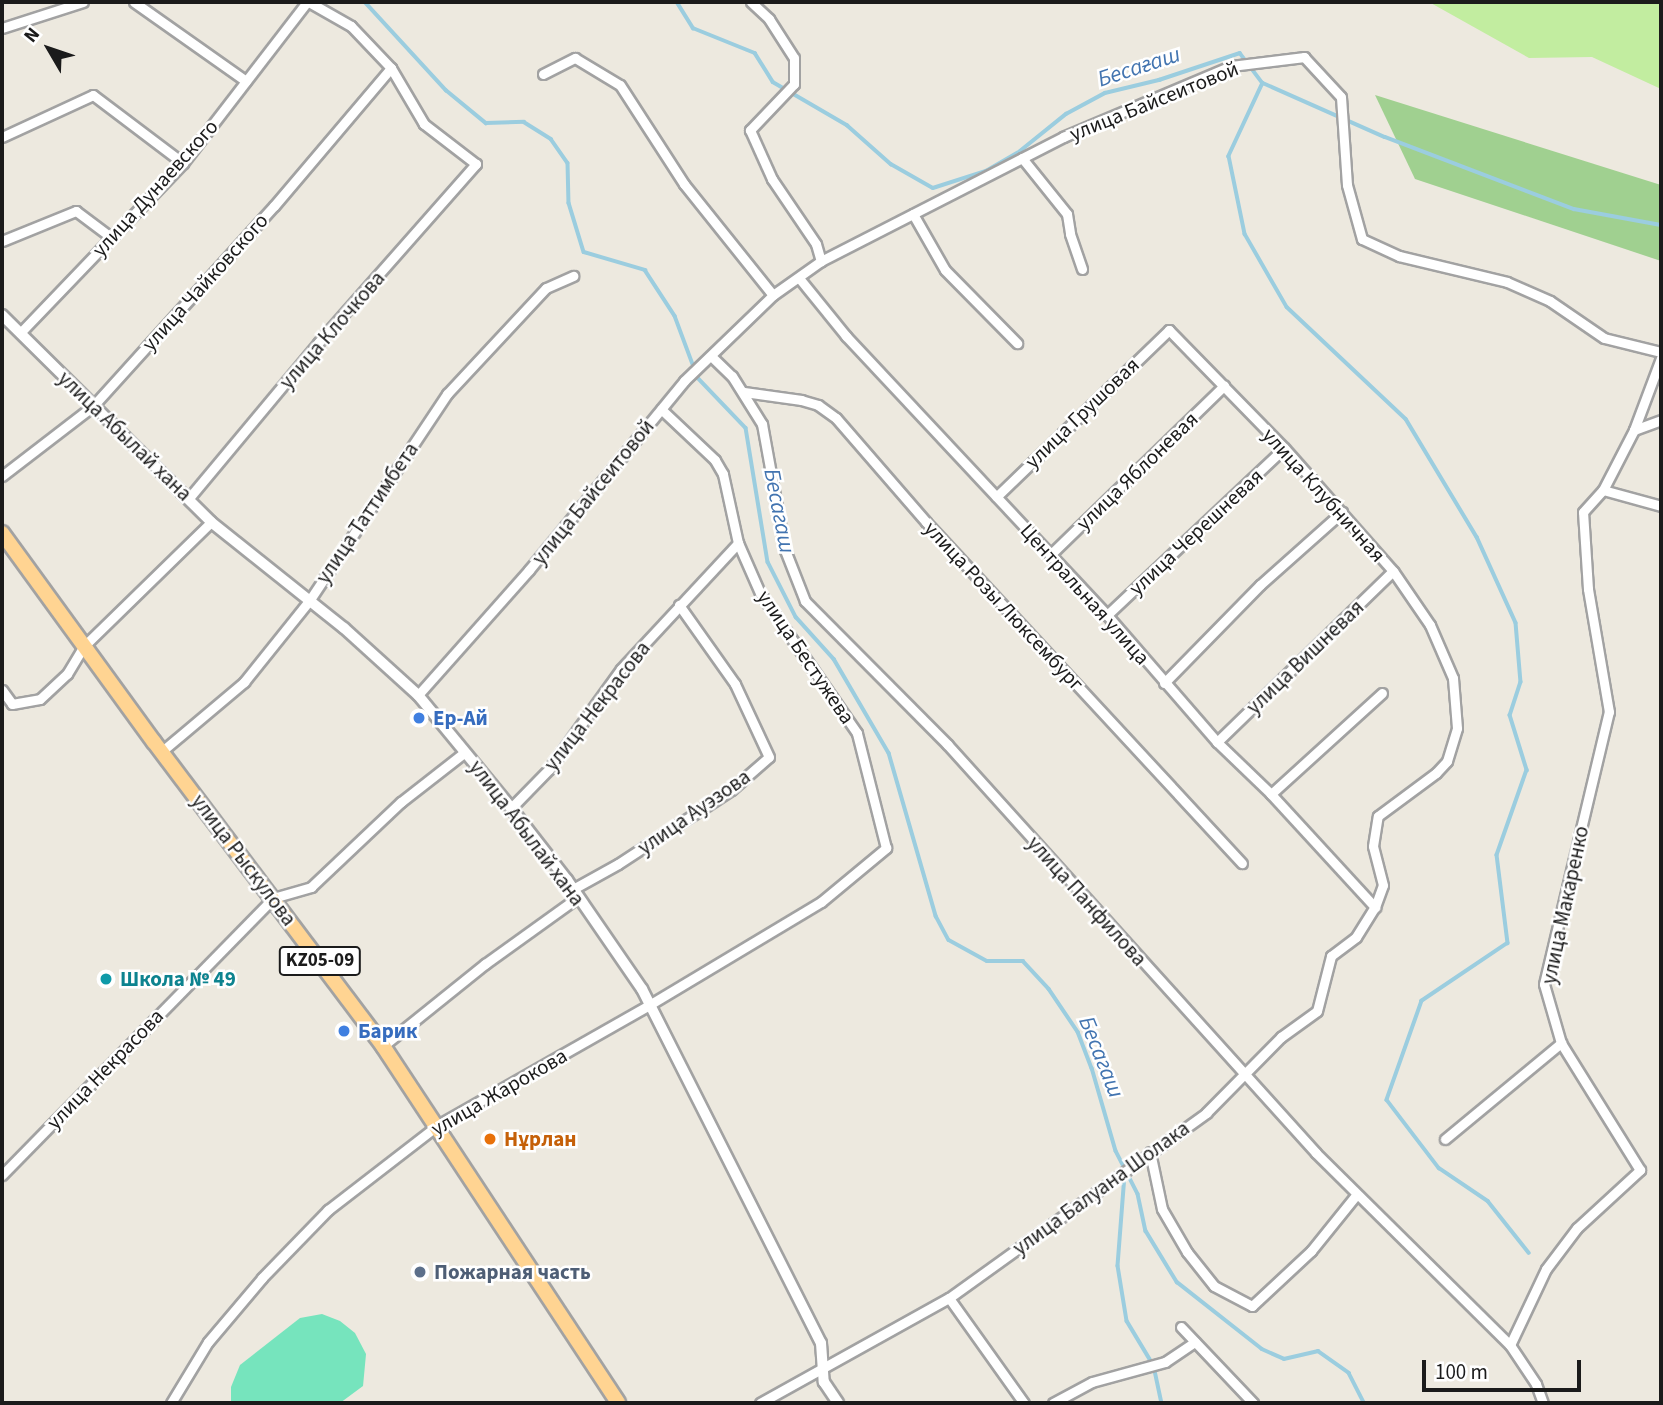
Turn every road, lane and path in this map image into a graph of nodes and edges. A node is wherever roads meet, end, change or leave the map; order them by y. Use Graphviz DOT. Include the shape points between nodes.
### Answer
graph roads {
  1 [pos="83,2"];
  2 [pos="134,2"];
  3 [pos="308,2"];
  4 [pos="751,2"];
  5 [pos="2,29"];
  6 [pos="391,68"];
  7 [pos="543,74"];
  8 [pos="246,81"];
  9 [pos="2,137"];
  10 [pos="1022,158"];
  11 [pos="183,163"];
  12 [pos="913,214"];
  13 [pos="112,238"];
  14 [pos="2,241"];
  15 [pos="821,261"];
  16 [pos="1082,269"];
  17 [pos="573,276"];
  18 [pos="799,278"];
  19 [pos="773,295"];
  20 [pos="2,315"];
  21 [pos="1168,330"];
  22 [pos="20,333"];
  23 [pos="1017,344"];
  24 [pos="1661,352"];
  25 [pos="710,355"];
  26 [pos="1661,358"];
  27 [pos="1224,386"];
  28 [pos="744,392"];
  29 [pos="93,405"];
  30 [pos="661,409"];
  31 [pos="1661,420"];
  32 [pos="1634,430"];
  33 [pos="1284,448"];
  34 [pos="2,476"];
  35 [pos="1603,490"];
  36 [pos="996,497"];
  37 [pos="189,498"];
  38 [pos="1661,506"];
  39 [pos="1342,512"];
  40 [pos="211,522"];
  41 [pos="2,533"];
  42 [pos="738,542"];
  43 [pos="1051,555"];
  44 [pos="1393,571"];
  45 [pos="309,601"];
  46 [pos="679,606"];
  47 [pos="1107,615"];
  48 [pos="84,646"];
  49 [pos="1164,683"];
  50 [pos="2,690"];
  51 [pos="1382,693"];
  52 [pos="418,695"];
  53 [pos="1217,742"];
  54 [pos="161,752"];
  55 [pos="465,752"];
  56 [pos="1271,794"];
  57 [pos="511,807"];
  58 [pos="886,849"];
  59 [pos="1242,863"];
  60 [pos="575,893"];
  61 [pos="273,898"];
  62 [pos="1375,907"];
  63 [pos="649,1005"];
  64 [pos="1561,1044"];
  65 [pos="383,1045"];
  66 [pos="1244,1074"];
  67 [pos="438,1125"];
  68 [pos="1446,1139"];
  69 [pos="1150,1152"];
  70 [pos="2,1175"];
  71 [pos="1357,1194"];
  72 [pos="949,1298"];
  73 [pos="1181,1327"];
  74 [pos="1195,1342"];
  75 [pos="1510,1345"];
  76 [pos="824,1368"];
  77 [pos="171,1403"];
  78 [pos="618,1403"];
  79 [pos="760,1403"];
  80 [pos="838,1403"];
  81 [pos="1024,1403"];
  82 [pos="1053,1403"];
  83 [pos="1253,1403"];
  84 [pos="1543,1403"];
  1 -- 5 [label="street"];
  2 -- 8 [label="street"];
  3 -- 6 [label="street" via="351,26"];
  3 -- 8 [label="street, улица Дунаевского"];
  4 -- 15 [label="street" via="769,19 794,58 794,85 750,130 772,179 816,244"];
  6 -- 29 [label="street, улица Чайковского" via="274,206"];
  6 -- 37 [label="street, улица Клочкова" via="424,124 476,164"];
  7 -- 19 [label="street" via="575,58 620,85 684,184"];
  8 -- 11 [label="street, улица Дунаевского"];
  9 -- 11 [label="street" via="93,95"];
  10 -- 12 [label="street, улица Байсеитовой"];
  10 -- 16 [label="street" via="1067,214"];
  10 -- 24 [label="street, улица Байсеитовой" via="1231,66 1304,57 1341,97 1346,185 1362,239 1399,256 1507,282 1550,301 1604,338"];
  11 -- 13 [label="street, улица Дунаевского"];
  12 -- 15 [label="street, улица Байсеитовой"];
  12 -- 23 [label="street" via="945,270"];
  13 -- 14 [label="street" via="76,211"];
  13 -- 22 [label="street, улица Дунаевского"];
  15 -- 18 [label="street, улица Байсеитовой"];
  17 -- 45 [label="street, улица Таттимбета" via="546,288 447,394"];
  18 -- 19 [label="street, улица Байсеитовой"];
  18 -- 36 [label="street, Центральная улица" via="846,336"];
  19 -- 25 [label="street, улица Байсеитовой"];
  20 -- 22 [label="street, улица Абылай хана"];
  21 -- 27 [label="street, улица Клубничная"];
  21 -- 36 [label="street, улица Грушовая"];
  22 -- 29 [label="street, улица Абылай хана"];
  25 -- 28 [label="street, улица Панфилова"];
  25 -- 30 [label="street, улица Байсеитовой"];
  26 -- 32 [label="street"];
  27 -- 33 [label="street, улица Клубничная"];
  27 -- 43 [label="street, улица Яблоневая"];
  28 -- 59 [label="street, улица Розы Люксембург" via="801,400 836,418 926,522"];
  28 -- 66 [label="street, улица Панфилова" via="762,424 785,550 805,601 947,744"];
  29 -- 34 [label="street, улица Чайковского"];
  29 -- 37 [label="street, улица Абылай хана"];
  30 -- 42 [label="street, улица Бестужева" via="715,460 723,474"];
  30 -- 52 [label="street, улица Байсеитовой" via="529,570"];
  31 -- 32 [label="street"];
  32 -- 35 [label="street"];
  33 -- 39 [label="street, улица Клубничная"];
  33 -- 47 [label="street, улица Черешневая"];
  35 -- 38 [label="street"];
  35 -- 64 [label="street, улица Макаренко" via="1583,512 1588,589 1609,712 1544,984"];
  36 -- 43 [label="street, Центральная улица"];
  37 -- 40 [label="street, улица Абылай хана"];
  39 -- 44 [label="street, улица Клубничная"];
  39 -- 49 [label="street"];
  40 -- 45 [label="street, улица Абылай хана"];
  40 -- 48 [label="street"];
  41 -- 48 [label="main road, улица Рыскулова / KZ05-09"];
  42 -- 46 [label="street, улица Некрасова"];
  42 -- 58 [label="street, улица Бестужева" via="760,593 857,733"];
  43 -- 47 [label="street, Центральная улица"];
  44 -- 53 [label="street, улица Вишневая"];
  44 -- 62 [label="street, улица Клубничная" via="1430,625 1453,678 1457,728 1447,761 1378,816 1374,846 1383,885"];
  45 -- 52 [label="street, улица Абылай хана"];
  45 -- 54 [label="street, улица Таттимбета" via="244,682"];
  46 -- 57 [label="street, улица Некрасова" via="621,669 550,769"];
  46 -- 60 [label="street, улица Ауэзова" via="736,684 769,757 731,790"];
  47 -- 49 [label="street, Центральная улица"];
  48 -- 50 [label="street" via="67,674 40,699 12,704"];
  48 -- 54 [label="main road, улица Рыскулова / KZ05-09"];
  49 -- 53 [label="street, Центральная улица"];
  51 -- 56 [label="street"];
  52 -- 55 [label="street, улица Абылай хана"];
  53 -- 56 [label="street, Центральная улица"];
  54 -- 61 [label="main road, улица Рыскулова / KZ05-09"];
  55 -- 57 [label="street, улица Абылай хана"];
  55 -- 61 [label="street, улица Некрасова" via="401,802 311,887"];
  56 -- 62 [label="street, Центральная улица"];
  57 -- 60 [label="street, улица Абылай хана"];
  58 -- 63 [label="street, улица Жарокова" via="821,902"];
  60 -- 63 [label="street, улица Абылай хана"];
  60 -- 65 [label="street, улица Ауэзова"];
  61 -- 65 [label="main road, улица Рыскулова / KZ05-09"];
  61 -- 70 [label="street, улица Некрасова"];
  62 -- 66 [label="street, улица Балуана Шолака" via="1356,937 1331,956 1317,1012 1281,1037"];
  63 -- 67 [label="street, улица Жарокова"];
  63 -- 76 [label="street, улица Абылай хана" via="790,1277 821,1343"];
  64 -- 68 [label="street"];
  64 -- 75 [label="street, улица Макаренко" via="1640,1170 1577,1228 1546,1269"];
  65 -- 67 [label="main road, улица Рыскулова / KZ05-09"];
  66 -- 69 [label="street, улица Балуана Шолака" via="1206,1113"];
  66 -- 71 [label="street, улица Панфилова"];
  67 -- 77 [label="street, улица Жарокова" via="328,1210 262,1278 208,1342"];
  67 -- 78 [label="main road, улица Рыскулова / KZ05-09"];
  69 -- 71 [label="street" via="1161,1209 1186,1252 1214,1286 1252,1306 1311,1251"];
  69 -- 72 [label="street, улица Балуана Шолака"];
  71 -- 75 [label="street, улица Панфилова"];
  72 -- 76 [label="street, улица Балуана Шолака"];
  72 -- 81 [label="street"];
  73 -- 74 [label="street"];
  74 -- 82 [label="street" via="1165,1363 1092,1382"];
  74 -- 83 [label="street"];
  75 -- 84 [label="street, улица Панфилова"];
  76 -- 79 [label="street, улица Балуана Шолака"];
  76 -- 80 [label="street, улица Абылай хана" via="824,1382"];
}
